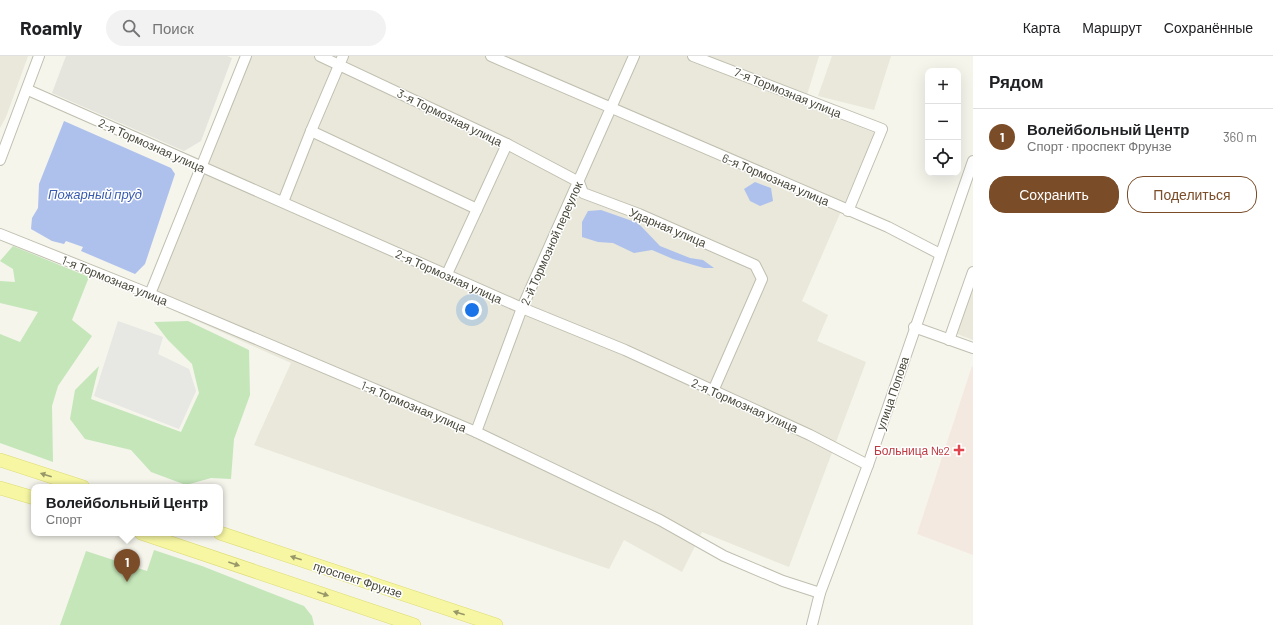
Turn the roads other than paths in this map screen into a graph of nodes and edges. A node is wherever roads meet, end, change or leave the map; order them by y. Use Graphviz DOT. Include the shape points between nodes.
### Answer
graph roads {
  1 [pos="39,56"];
  2 [pos="246,56"];
  3 [pos="320,56"];
  4 [pos="491,56"];
  5 [pos="634,56"];
  6 [pos="693,56"];
  7 [pos="341,60"];
  8 [pos="28,90"];
  9 [pos="610,108"];
  10 [pos="311,131"];
  11 [pos="507,144"];
  12 [pos="0,160"];
  13 [pos="973,161"];
  14 [pos="201,167"];
  15 [pos="579,182"];
  16 [pos="283,202"];
  17 [pos="477,209"];
  18 [pos="848,211"];
  19 [pos="0,234"];
  20 [pos="940,254"];
  21 [pos="973,272"];
  22 [pos="447,274"];
  23 [pos="150,294"];
  24 [pos="522,308"];
  25 [pos="914,328"];
  26 [pos="949,340"];
  27 [pos="973,348"];
  28 [pos="713,391"];
  29 [pos="476,432"];
  30 [pos="0,460"];
  31 [pos="868,465"];
  32 [pos="74,484"];
  33 [pos="0,488"];
  34 [pos="31,497"];
  35 [pos="223,534"];
  36 [pos="150,536"];
  37 [pos="820,593"];
  38 [pos="414,625"];
  39 [pos="496,625"];
  40 [pos="812,625"];
  1 -- 8 [label="street"];
  2 -- 14 [label="street"];
  3 -- 7 [label="street, 3-я Тормозная улица"];
  4 -- 9 [label="street, 6-я Тормозная улица"];
  5 -- 9 [label="street, 2-й Тормозной переулок"];
  6 -- 18 [label="street, 7-я Тормозная улица" via="882,129"];
  7 -- 10 [label="street"];
  7 -- 11 [label="street, 3-я Тормозная улица"];
  8 -- 12 [label="street"];
  8 -- 14 [label="street, 2-я Тормозная улица"];
  9 -- 15 [label="street, 2-й Тормозной переулок"];
  9 -- 18 [label="street, 6-я Тормозная улица"];
  10 -- 16 [label="street"];
  10 -- 17 [label="street"];
  11 -- 15 [label="street, 3-я Тормозная улица"];
  11 -- 17 [label="street"];
  13 -- 20 [label="street, улица Попова"];
  14 -- 16 [label="street, 2-я Тормозная улица"];
  14 -- 23 [label="street"];
  15 -- 24 [label="street, 2-й Тормозной переулок"];
  15 -- 28 [label="street, Ударная улица" via="583,193 593,199 639,214 755,265 760,272 762,279"];
  16 -- 22 [label="street, 2-я Тормозная улица"];
  17 -- 22 [label="street"];
  18 -- 20 [label="street, 6-я Тормозная улица" via="888,227"];
  19 -- 23 [label="street, 1-я Тормозная улица"];
  20 -- 25 [label="street, улица Попова"];
  21 -- 26 [label="street"];
  22 -- 24 [label="street, 2-я Тормозная улица"];
  23 -- 29 [label="street, 1-я Тормозная улица"];
  24 -- 28 [label="street, 2-я Тормозная улица" via="625,350"];
  24 -- 29 [label="street, 2-й Тормозной переулок"];
  25 -- 26 [label="street"];
  25 -- 31 [label="street, улица Попова"];
  26 -- 27 [label="street"];
  28 -- 31 [label="street, 2-я Тормозная улица" via="810,435"];
  29 -- 37 [label="street, 1-я Тормозная улица" via="660,520 724,556 778,580"];
  32 -- 30 [label="main road, one-way"];
  31 -- 37 [label="street, улица Попова"];
  33 -- 34 [label="main road"];
  39 -- 35 [label="main road, проспект Фрунзе, one-way"];
  36 -- 38 [label="main road, проспект Фрунзе, one-way"];
  37 -- 40 [label="street, улица Попова"];
}
